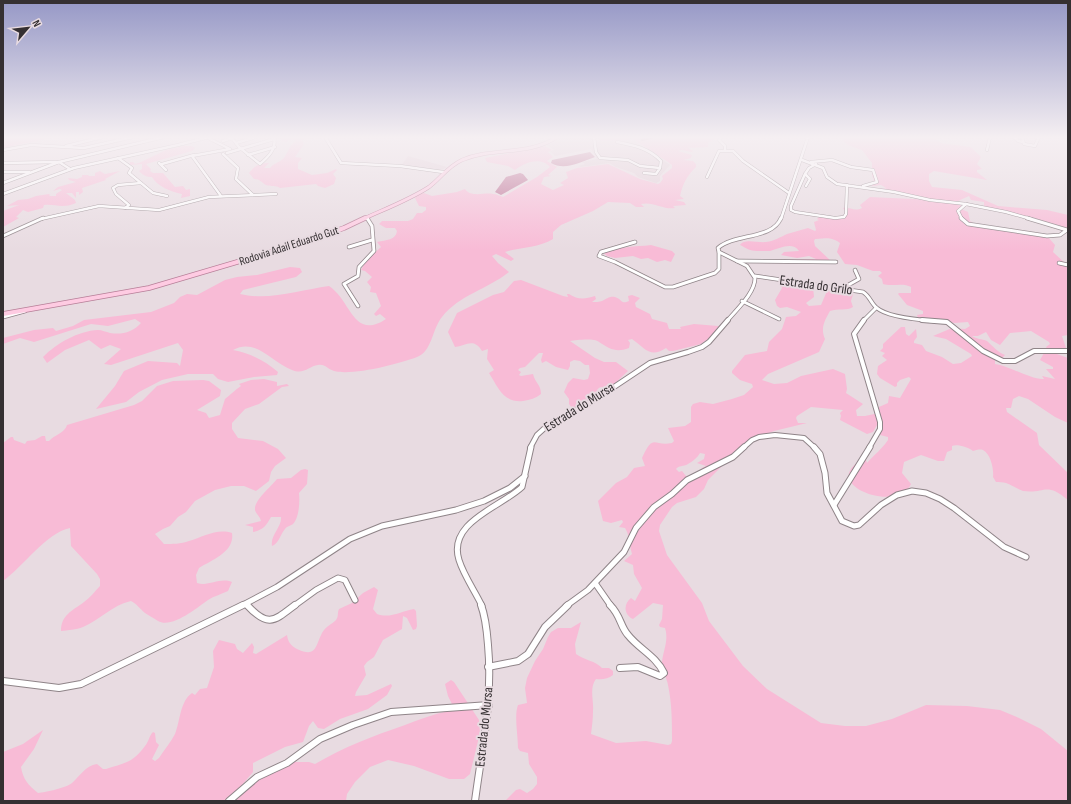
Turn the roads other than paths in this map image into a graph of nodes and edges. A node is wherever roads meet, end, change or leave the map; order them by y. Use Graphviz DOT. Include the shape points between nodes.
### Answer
graph roads {
  1 [pos="805,174"];
  2 [pos="25,175"];
  3 [pos="55,175"];
  4 [pos="131,175"];
  5 [pos="205,175"];
  6 [pos="237,175"];
  7 [pos="441,175"];
  8 [pos="763,175"];
  9 [pos="796,175"];
  10 [pos="806,175"];
  11 [pos="826,175"];
  12 [pos="876,175"];
  13 [pos="4,183"];
  14 [pos="141,183"];
  15 [pos="847,185"];
  16 [pos="806,186"];
  17 [pos="860,186"];
  18 [pos="789,192"];
  19 [pos="3,194"];
  20 [pos="276,194"];
  21 [pos="253,195"];
  22 [pos="168,196"];
  23 [pos="221,196"];
  24 [pos="966,204"];
  25 [pos="125,208"];
  26 [pos="366,218"];
  27 [pos="3,236"];
  28 [pos="372,240"];
  29 [pos="635,242"];
  30 [pos="349,247"];
  31 [pos="719,252"];
  32 [pos="735,261"];
  33 [pos="836,262"];
  34 [pos="1059,263"];
  35 [pos="1068,265"];
  36 [pos="855,270"];
  37 [pos="755,276"];
  38 [pos="843,288"];
  39 [pos="742,301"];
  40 [pos="358,306"];
  41 [pos="876,308"];
  42 [pos="3,316"];
  43 [pos="779,319"];
  44 [pos="1068,351"];
  45 [pos="525,476"];
  46 [pos="834,505"];
  47 [pos="1026,557"];
  48 [pos="595,583"];
  49 [pos="355,600"];
  50 [pos="246,604"];
  51 [pos="488,667"];
  52 [pos="620,668"];
  53 [pos="3,681"];
  54 [pos="489,705"];
  55 [pos="229,801"];
  56 [pos="475,801"];
  1 -- 15 [label="street" via="791,206 791,210 795,212 844,217"];
  2 -- 13 [label="street"];
  3 -- 19 [label="street"];
  4 -- 14 [label="street"];
  5 -- 23 [label="street"];
  6 -- 21 [label="street" via="236,179"];
  7 -- 26 [label="main road, Rodovia Adail Eduardo Gut" via="424,190"];
  8 -- 18 [label="street"];
  9 -- 18 [label="street"];
  10 -- 16 [label="street" via="810,177"];
  11 -- 15 [label="street" via="832,181"];
  12 -- 17 [label="street" via="877,182"];
  14 -- 22 [label="street" via="152,193"];
  14 -- 25 [label="street" via="113,188 128,204"];
  15 -- 17 [label="street"];
  17 -- 24 [label="street" via="930,200"];
  18 -- 31 [label="street" via="780,221 775,228 722,244 718,248"];
  20 -- 21 [label="street"];
  21 -- 23 [label="street"];
  23 -- 25 [label="street" via="204,197 159,210"];
  24 -- 24 [label="street" via="1006,212 1066,230 1064,233 1047,236 968,224 962,220 958,211"];
  25 -- 27 [label="street" via="99,206 55,215 39,219"];
  26 -- 28 [label="street" via="372,226"];
  26 -- 42 [label="main road, Rodovia Adail Eduardo Gut" via="316,239 164,285"];
  28 -- 30 [label="street"];
  28 -- 40 [label="street" via="374,251 359,267 358,276 344,284"];
  29 -- 31 [label="street" via="601,252 599,256 669,287 715,273 719,269"];
  31 -- 32 [label="street"];
  32 -- 33 [label="street"];
  32 -- 37 [label="street" via="751,270"];
  34 -- 35 [label="street"];
  36 -- 38 [label="street" via="859,279"];
  37 -- 38 [label="street, Estrada do Grilo"];
  37 -- 39 [label="street, Estrada do Mursa" via="753,285"];
  38 -- 41 [label="street, Estrada do Grilo" via="865,293"];
  39 -- 43 [label="street"];
  39 -- 45 [label="street, Estrada do Mursa" via="704,346 649,363 604,394 540,430 532,442"];
  41 -- 44 [label="street" via="911,318 947,322 983,351 1003,361 1015,361 1034,351"];
  41 -- 46 [label="street" via="854,334 880,429 856,473"];
  45 -- 50 [label="street" via="503,492 477,504 392,523 356,536"];
  45 -- 51 [label="street, Estrada do Mursa" via="525,483 521,488 469,525 459,536 457,544 458,560 479,599 484,615 488,638"];
  46 -- 47 [label="street" via="842,521 854,526 859,525 897,495 910,492 932,495 958,511 1004,547"];
  46 -- 48 [label="street" via="827,493 820,454 810,442 804,438 775,435 752,440 734,457 687,480 654,507 636,528 624,552"];
  48 -- 51 [label="street" via="545,627 528,654 518,661"];
  48 -- 52 [label="street" via="607,602 618,613 627,634 659,663 664,672 660,676 638,667"];
  49 -- 50 [label="street" via="345,580 338,578 316,590 274,620 267,621 258,617"];
  50 -- 53 [label="street" via="81,684 59,688"];
  51 -- 54 [label="street, Estrada do Mursa"];
  54 -- 55 [label="street" via="391,712 353,725 320,740 287,763 261,775"];
  54 -- 56 [label="street, Estrada do Mursa"];
}
